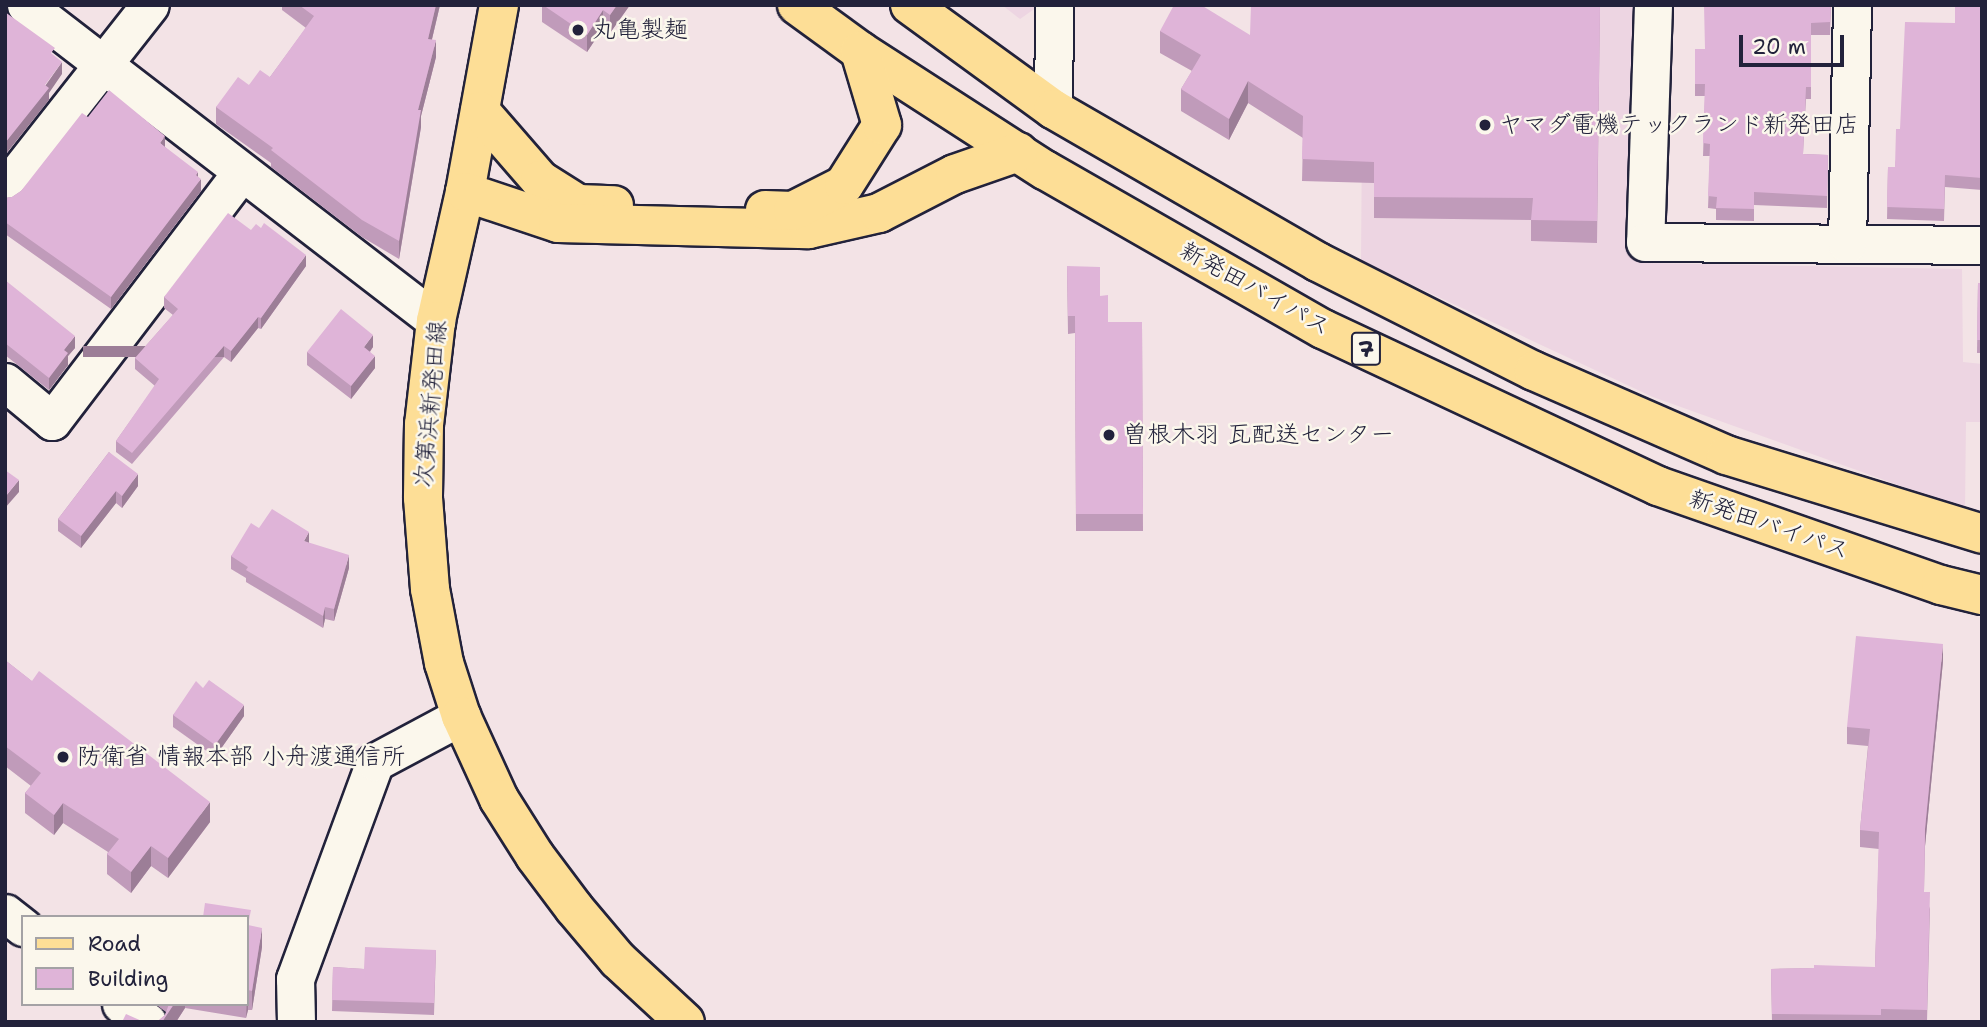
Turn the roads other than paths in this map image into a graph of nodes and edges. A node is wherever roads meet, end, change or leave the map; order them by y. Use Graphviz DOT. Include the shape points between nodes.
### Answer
graph roads {
  1 [pos="26,5"];
  2 [pos="150,5"];
  3 [pos="499,5"];
  4 [pos="797,5"];
  5 [pos="911,5"];
  6 [pos="1054,5"];
  7 [pos="1653,5"];
  8 [pos="1852,5"];
  9 [pos="860,51"];
  10 [pos="102,64"];
  11 [pos="1053,109"];
  12 [pos="480,111"];
  13 [pos="1018,152"];
  14 [pos="242,173"];
  15 [pos="5,189"];
  16 [pos="465,192"];
  17 [pos="1847,243"];
  18 [pos="1982,245"];
  19 [pos="436,321"];
  20 [pos="5,382"];
  21 [pos="1982,534"];
  22 [pos="1982,595"];
  23 [pos="461,716"];
  24 [pos="5,913"];
  25 [pos="21,925"];
  26 [pos="110,1006"];
  27 [pos="124,1006"];
  28 [pos="98,1022"];
  29 [pos="148,1022"];
  30 [pos="296,1022"];
  31 [pos="685,1022"];
  1 -- 10 [label="street"];
  2 -- 10 [label="street"];
  3 -- 12 [label="main road, 次第浜新発田線"];
  4 -- 9 [label="main road, 新発田バイパス / 7"];
  5 -- 11 [label="main road, 7"];
  6 -- 11 [label="street"];
  7 -- 17 [label="street" via="1645,242"];
  8 -- 17 [label="street"];
  9 -- 12 [label="main road" via="882,125 844,185 793,211 578,204 540,180"];
  9 -- 13 [label="main road, 新発田バイパス / 7"];
  10 -- 14 [label="street"];
  10 -- 15 [label="street"];
  11 -- 21 [label="main road, 7" via="1318,262 1534,371 1726,454"];
  12 -- 16 [label="main road, 次第浜新発田線"];
  13 -- 16 [label="main road" via="955,174 880,214 809,229 558,223"];
  13 -- 22 [label="main road, 新発田バイパス / 7" via="1323,329 1658,485 1941,585"];
  14 -- 19 [label="street"];
  14 -- 20 [label="street" via="52,421"];
  16 -- 19 [label="main road, 次第浜新発田線"];
  17 -- 18 [label="street"];
  19 -- 23 [label="main road, 次第浜新発田線" via="424,424 423,498 430,589 444,663"];
  23 -- 30 [label="street" via="375,762 295,979"];
  23 -- 31 [label="main road, 次第浜新発田線" via="499,799 535,856 618,960"];
  24 -- 25 [label="street"];
  26 -- 28 [label="street"];
  27 -- 29 [label="street"];
}
